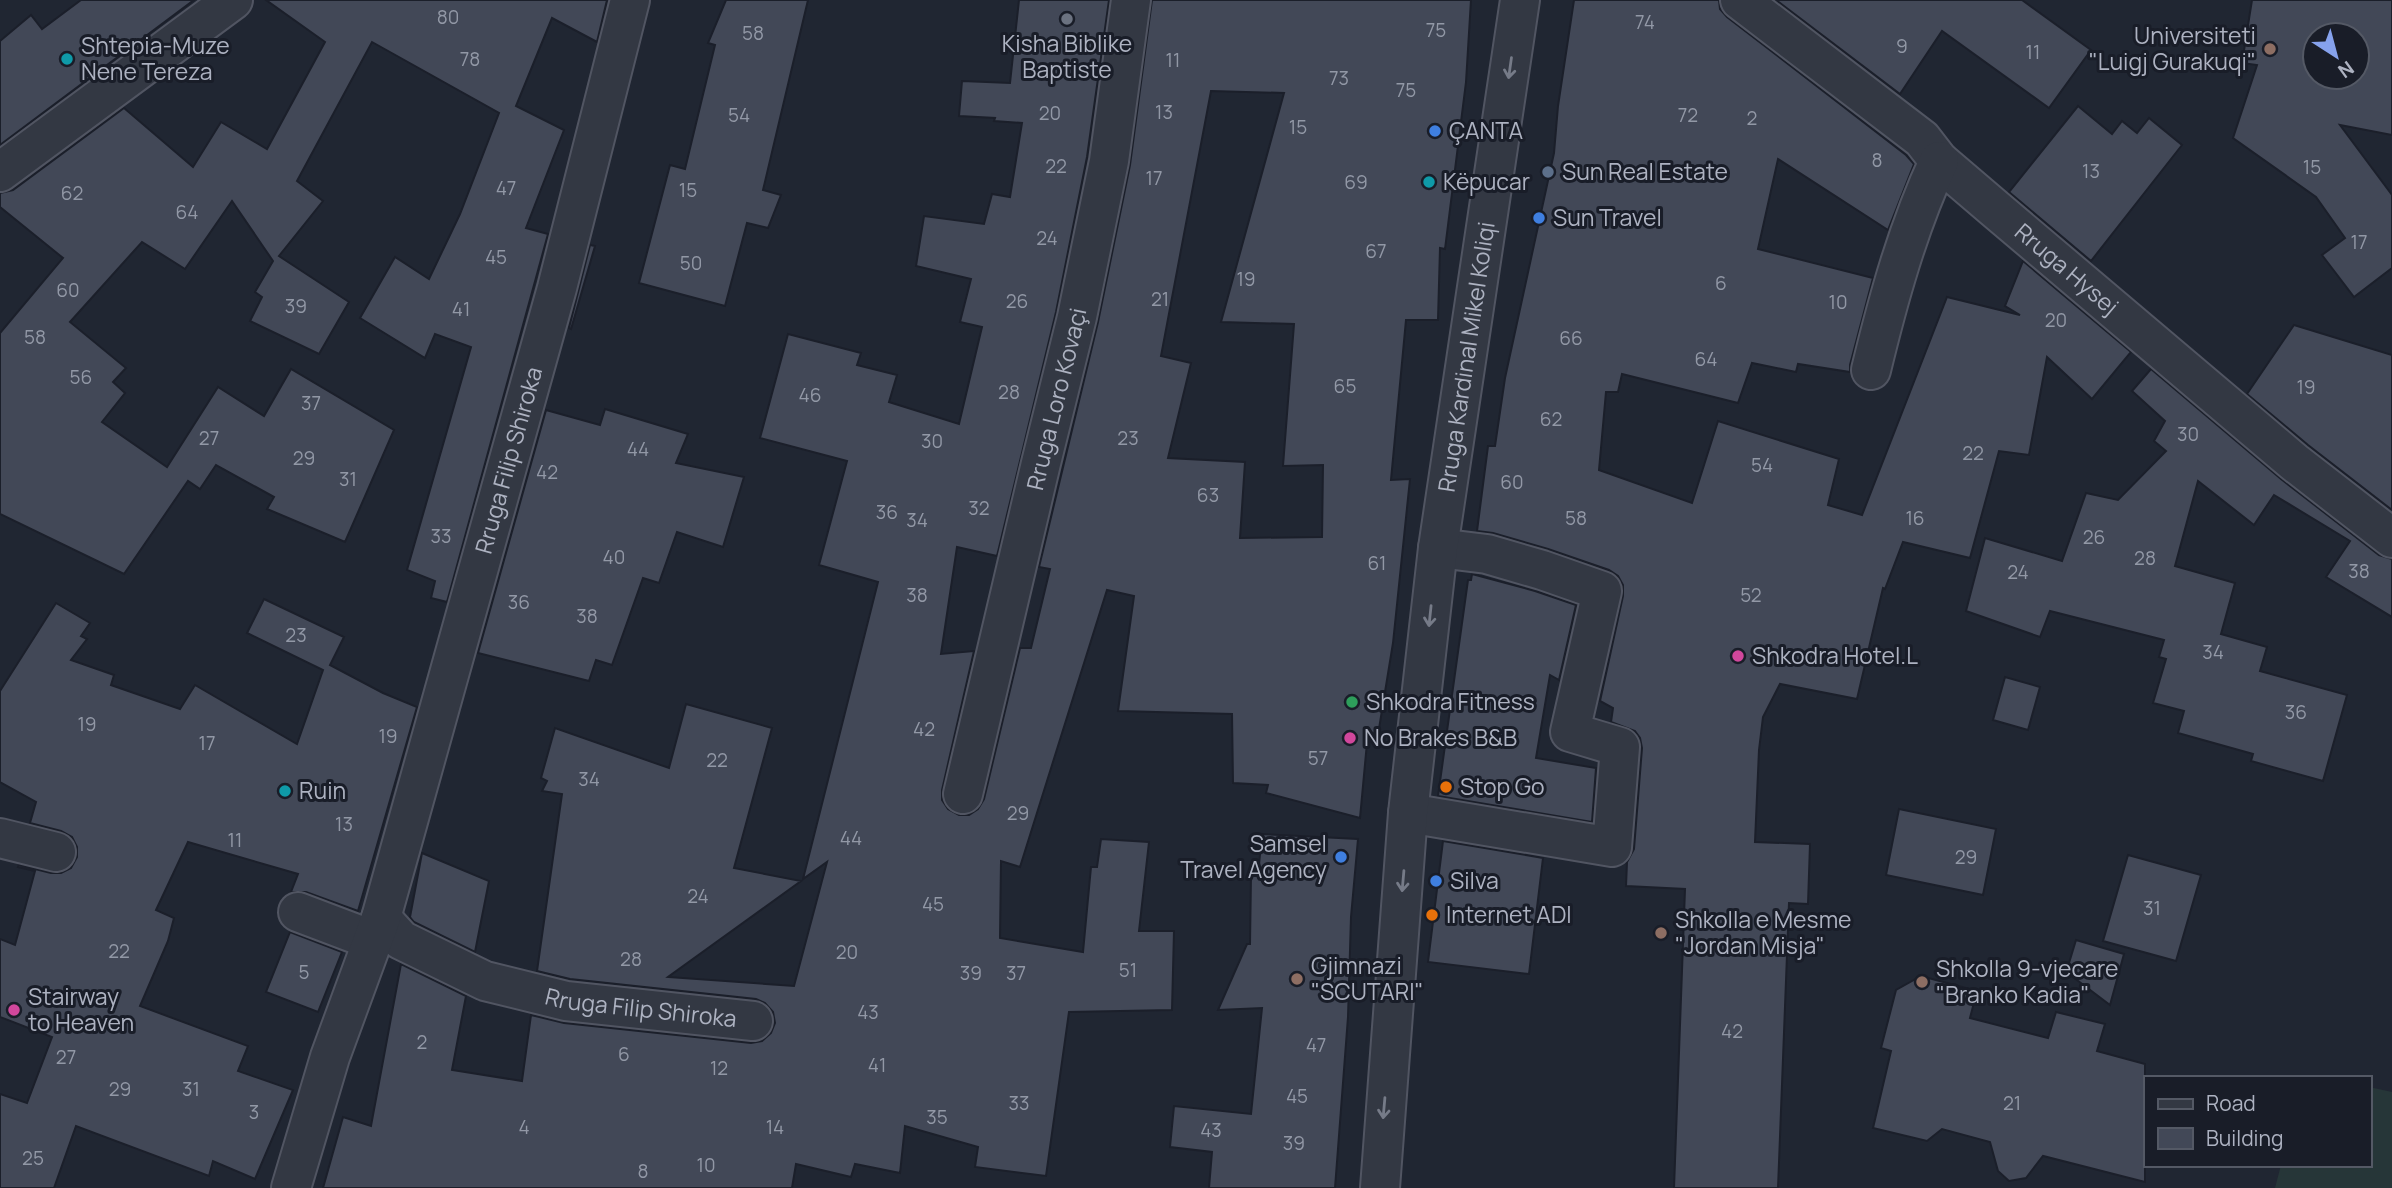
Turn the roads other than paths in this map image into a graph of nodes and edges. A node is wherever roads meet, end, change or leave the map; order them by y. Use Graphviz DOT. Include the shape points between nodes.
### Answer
graph roads {
  1 [pos="233,0"];
  2 [pos="630,0"];
  3 [pos="1131,0"];
  4 [pos="1520,0"];
  5 [pos="1740,0"];
  6 [pos="1939,161"];
  7 [pos="0,172"];
  8 [pos="1871,370"];
  9 [pos="2392,538"];
  10 [pos="1438,548"];
  11 [pos="963,794"];
  12 [pos="1408,813"];
  13 [pos="0,838"];
  14 [pos="57,852"];
  15 [pos="298,912"];
  16 [pos="376,929"];
  17 [pos="753,1021"];
  18 [pos="291,1188"];
  19 [pos="1380,1188"];
  1 -- 7 [label="street"];
  2 -- 16 [label="street, Rruga Filip Shiroka" via="557,288"];
  3 -- 11 [label="street, Rruga Loro Kovaçi" via="1110,161 1077,317"];
  4 -- 10 [label="street, Rruga Kardinal Mikel Koliqi, one-way"];
  5 -- 6 [label="street, Rruga Hysej" via="1922,139"];
  6 -- 8 [label="street" via="1902,258"];
  6 -- 9 [label="street, Rruga Hysej" via="2294,462"];
  10 -- 12 [label="street, Rruga Kardinal Mikel Koliqi, one-way"];
  10 -- 12 [label="street" via="1487,554 1602,592 1570,732 1620,747 1612,847"];
  12 -- 19 [label="street, Rruga Kardinal Mikel Koliqi, one-way"];
  13 -- 14 [label="street"];
  15 -- 16 [label="street"];
  16 -- 17 [label="street, Rruga Filip Shiroka" via="485,981 566,1000"];
  16 -- 18 [label="street, Rruga Filip Shiroka"];
}
